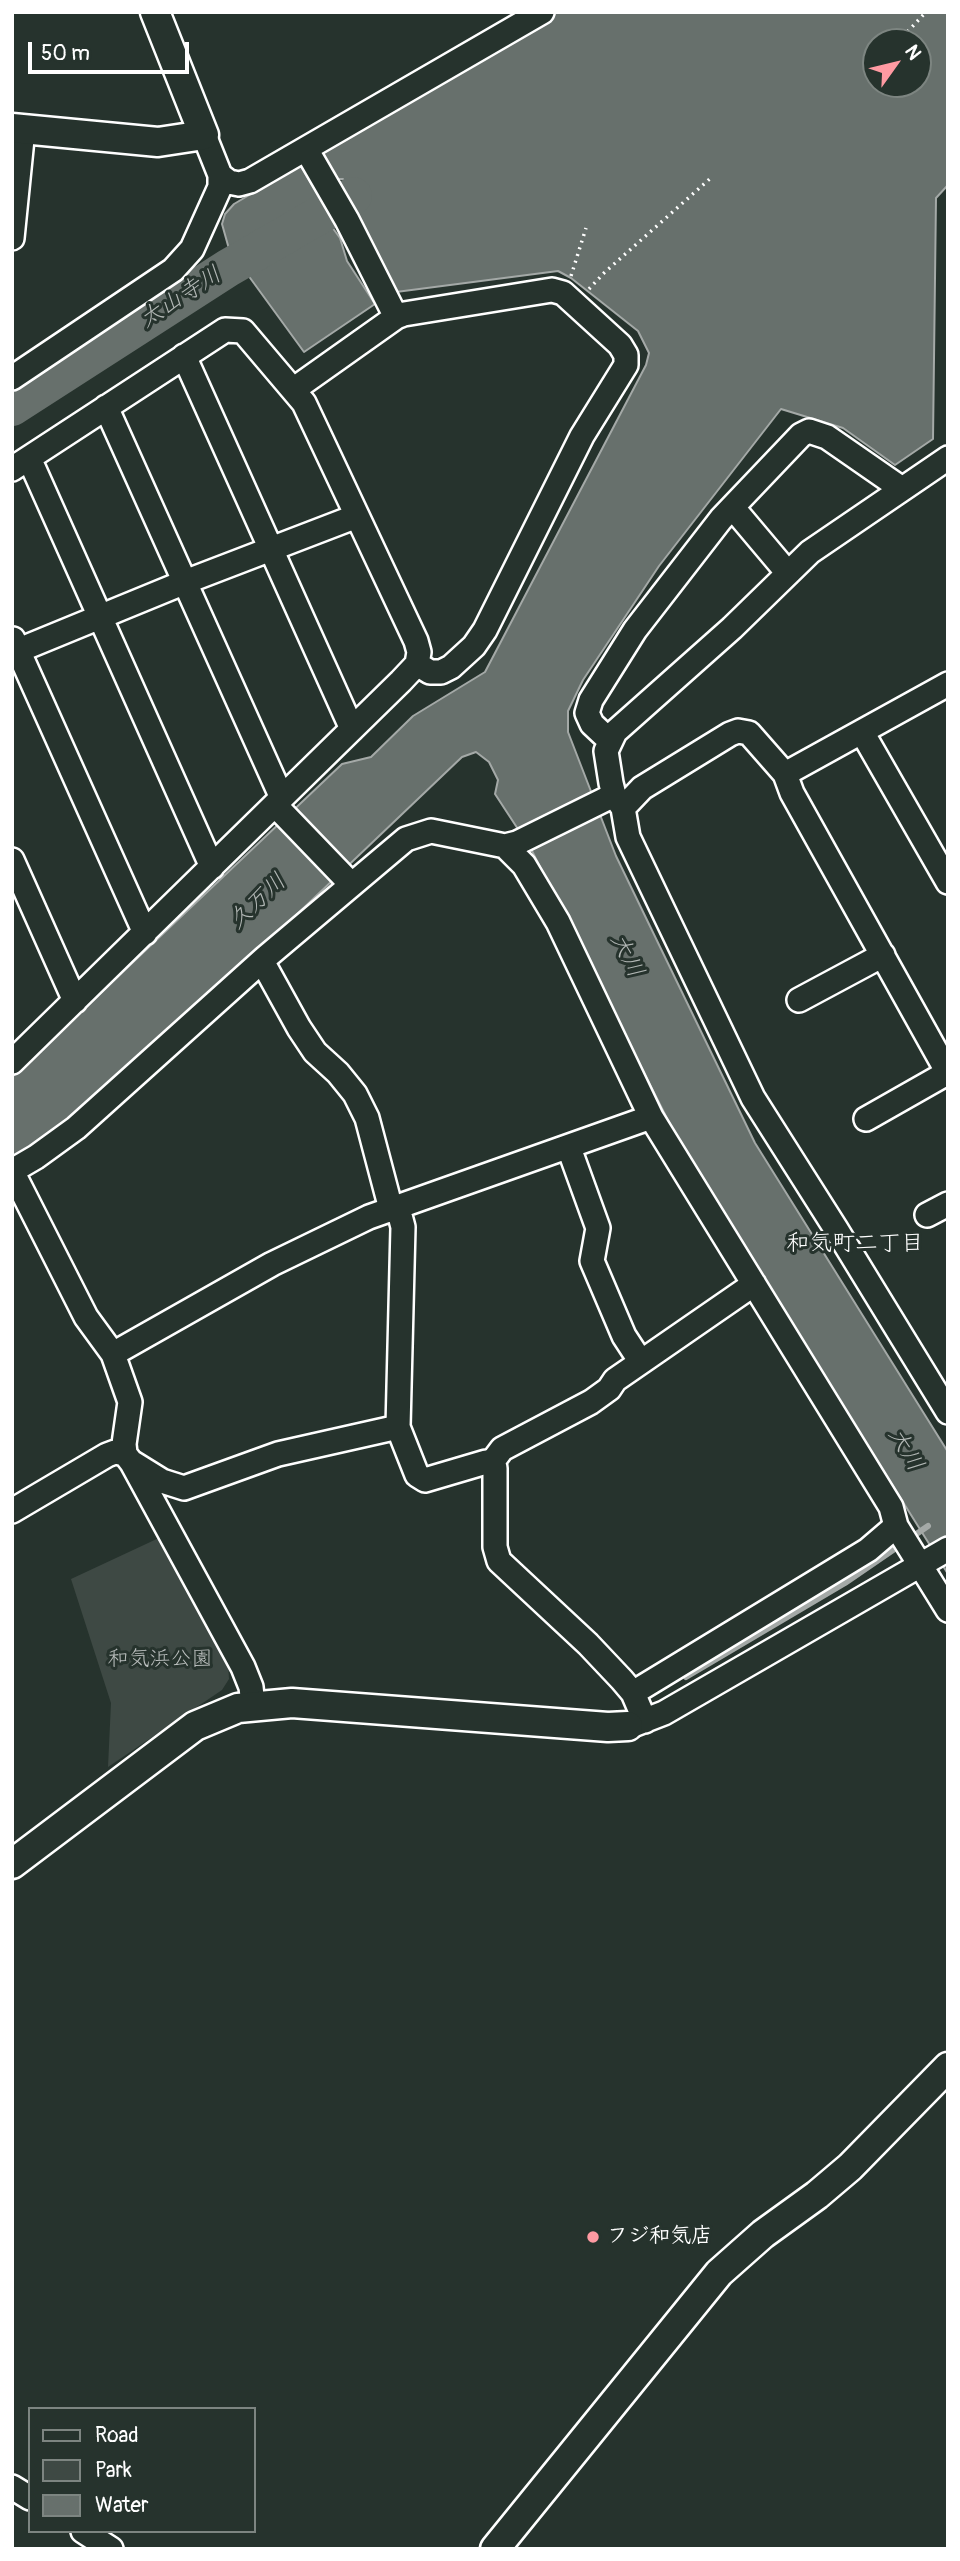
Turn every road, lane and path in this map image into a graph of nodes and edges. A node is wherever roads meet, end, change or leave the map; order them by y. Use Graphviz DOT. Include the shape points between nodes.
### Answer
graph roads {
  1 [pos="155,12"];
  2 [pos="542,12"];
  3 [pos="926,12"];
  4 [pos="911,28"];
  5 [pos="18,129"];
  6 [pos="204,135"];
  7 [pos="306,149"];
  8 [pos="220,175"];
  9 [pos="713,176"];
  10 [pos="586,228"];
  11 [pos="12,238"];
  12 [pos="571,278"];
  13 [pos="587,290"];
  14 [pos="396,317"];
  15 [pos="184,356"];
  16 [pos="12,378"];
  17 [pos="293,390"];
  18 [pos="106,407"];
  19 [pos="948,458"];
  20 [pos="21,464"];
  21 [pos="902,489"];
  22 [pos="739,515"];
  23 [pos="357,516"];
  24 [pos="271,549"];
  25 [pos="787,572"];
  26 [pos="185,582"];
  27 [pos="100,616"];
  28 [pos="14,647"];
  29 [pos="417,664"];
  30 [pos="946,690"];
  31 [pos="352,729"];
  32 [pos="862,732"];
  33 [pos="609,740"];
  34 [pos="785,774"];
  35 [pos="614,801"];
  36 [pos="280,806"];
  37 [pos="511,844"];
  38 [pos="12,860"];
  39 [pos="212,866"];
  40 [pos="347,880"];
  41 [pos="948,882"];
  42 [pos="145,933"];
  43 [pos="883,955"];
  44 [pos="262,961"];
  45 [pos="799,1000"];
  46 [pos="75,1001"];
  47 [pos="12,1062"];
  48 [pos="948,1073"];
  49 [pos="651,1117"];
  50 [pos="866,1119"];
  51 [pos="569,1148"];
  52 [pos="12,1171"];
  53 [pos="948,1204"];
  54 [pos="395,1208"];
  55 [pos="927,1215"];
  56 [pos="754,1284"];
  57 [pos="113,1354"];
  58 [pos="641,1362"];
  59 [pos="940,1385"];
  60 [pos="948,1412"];
  61 [pos="398,1427"];
  62 [pos="128,1459"];
  63 [pos="490,1465"];
  64 [pos="184,1488"];
  65 [pos="12,1511"];
  66 [pos="162,1519"];
  67 [pos="898,1529"];
  68 [pos="948,1549"];
  69 [pos="920,1561"];
  70 [pos="948,1609"];
  71 [pos="633,1693"];
  72 [pos="253,1705"];
  73 [pos="636,1723"];
  74 [pos="12,1864"];
  75 [pos="948,2067"];
  76 [pos="12,2487"];
  77 [pos="28,2497"];
  78 [pos="86,2533"];
  79 [pos="111,2549"];
  80 [pos="495,2549"];
  1 -- 6 [label="street"];
  2 -- 7 [label="street"];
  3 -- 4 [label="path"];
  5 -- 6 [label="street" via="158,142"];
  5 -- 11 [label="street"];
  6 -- 8 [label="street"];
  7 -- 8 [label="street" via="250,181 229,182"];
  7 -- 14 [label="street"];
  8 -- 16 [label="street" via="216,197 192,249 173,270"];
  9 -- 13 [label="path"];
  10 -- 12 [label="path"];
  14 -- 17 [label="street"];
  14 -- 29 [label="street" via="552,290 563,293 626,355 626,365 582,436 485,630 451,667 430,672"];
  15 -- 17 [label="street" via="225,330 243,331"];
  15 -- 18 [label="street"];
  15 -- 24 [label="street"];
  17 -- 23 [label="street" via="304,403"];
  18 -- 20 [label="street"];
  18 -- 26 [label="street"];
  19 -- 21 [label="street"];
  20 -- 27 [label="street"];
  21 -- 25 [label="street"];
  21 -- 33 [label="street" via="827,437 809,431 801,435 721,519 635,630 587,713"];
  22 -- 25 [label="street"];
  23 -- 24 [label="street"];
  23 -- 29 [label="street" via="416,641"];
  24 -- 26 [label="street"];
  24 -- 31 [label="street"];
  25 -- 33 [label="street"];
  26 -- 27 [label="street"];
  26 -- 36 [label="street"];
  27 -- 28 [label="street"];
  27 -- 39 [label="street"];
  28 -- 42 [label="street"];
  29 -- 31 [label="street"];
  30 -- 32 [label="street"];
  31 -- 36 [label="street"];
  32 -- 34 [label="street"];
  32 -- 41 [label="street"];
  33 -- 35 [label="street" via="606,751"];
  34 -- 35 [label="street" via="749,733 738,731"];
  34 -- 43 [label="street"];
  35 -- 37 [label="street"];
  35 -- 59 [label="street" via="753,1098"];
  36 -- 39 [label="street"];
  36 -- 40 [label="street"];
  37 -- 40 [label="street" via="431,831 406,838"];
  37 -- 49 [label="street" via="558,922"];
  38 -- 46 [label="street"];
  39 -- 42 [label="street"];
  40 -- 44 [label="street"];
  42 -- 46 [label="street"];
  43 -- 45 [label="street"];
  43 -- 48 [label="street"];
  44 -- 52 [label="street" via="76,1128"];
  44 -- 54 [label="street" via="299,1028 355,1094"];
  46 -- 47 [label="street"];
  48 -- 50 [label="street"];
  49 -- 51 [label="street"];
  49 -- 56 [label="street"];
  51 -- 54 [label="street"];
  51 -- 58 [label="street" via="598,1228 592,1261 624,1335"];
  52 -- 57 [label="street" via="86,1317"];
  53 -- 55 [label="street"];
  54 -- 57 [label="street" via="272,1264"];
  54 -- 61 [label="street" via="402,1227"];
  56 -- 58 [label="street"];
  56 -- 67 [label="street" via="891,1507"];
  57 -- 62 [label="street" via="130,1402 124,1444"];
  58 -- 63 [label="street" via="591,1402 502,1449"];
  59 -- 60 [label="street"];
  61 -- 63 [label="street" via="417,1475 425,1479 486,1462"];
  61 -- 64 [label="street" via="278,1454"];
  62 -- 64 [label="street" via="162,1481"];
  62 -- 65 [label="street" via="115,1452 107,1455"];
  62 -- 66 [label="street"];
  63 -- 71 [label="street" via="495,1468 499,1561"];
  64 -- 66 [label="street" via="166,1506"];
  66 -- 72 [label="street" via="243,1667"];
  67 -- 69 [label="street"];
  67 -- 71 [label="street"];
  68 -- 69 [label="street"];
  69 -- 70 [label="street"];
  69 -- 73 [label="street" via="664,1713"];
  71 -- 73 [label="street"];
  72 -- 73 [label="street" via="292,1703 608,1727"];
  72 -- 74 [label="street" via="195,1726"];
  75 -- 80 [label="street" via="850,2167 719,2273"];
  76 -- 77 [label="street"];
  78 -- 79 [label="street"];
}
